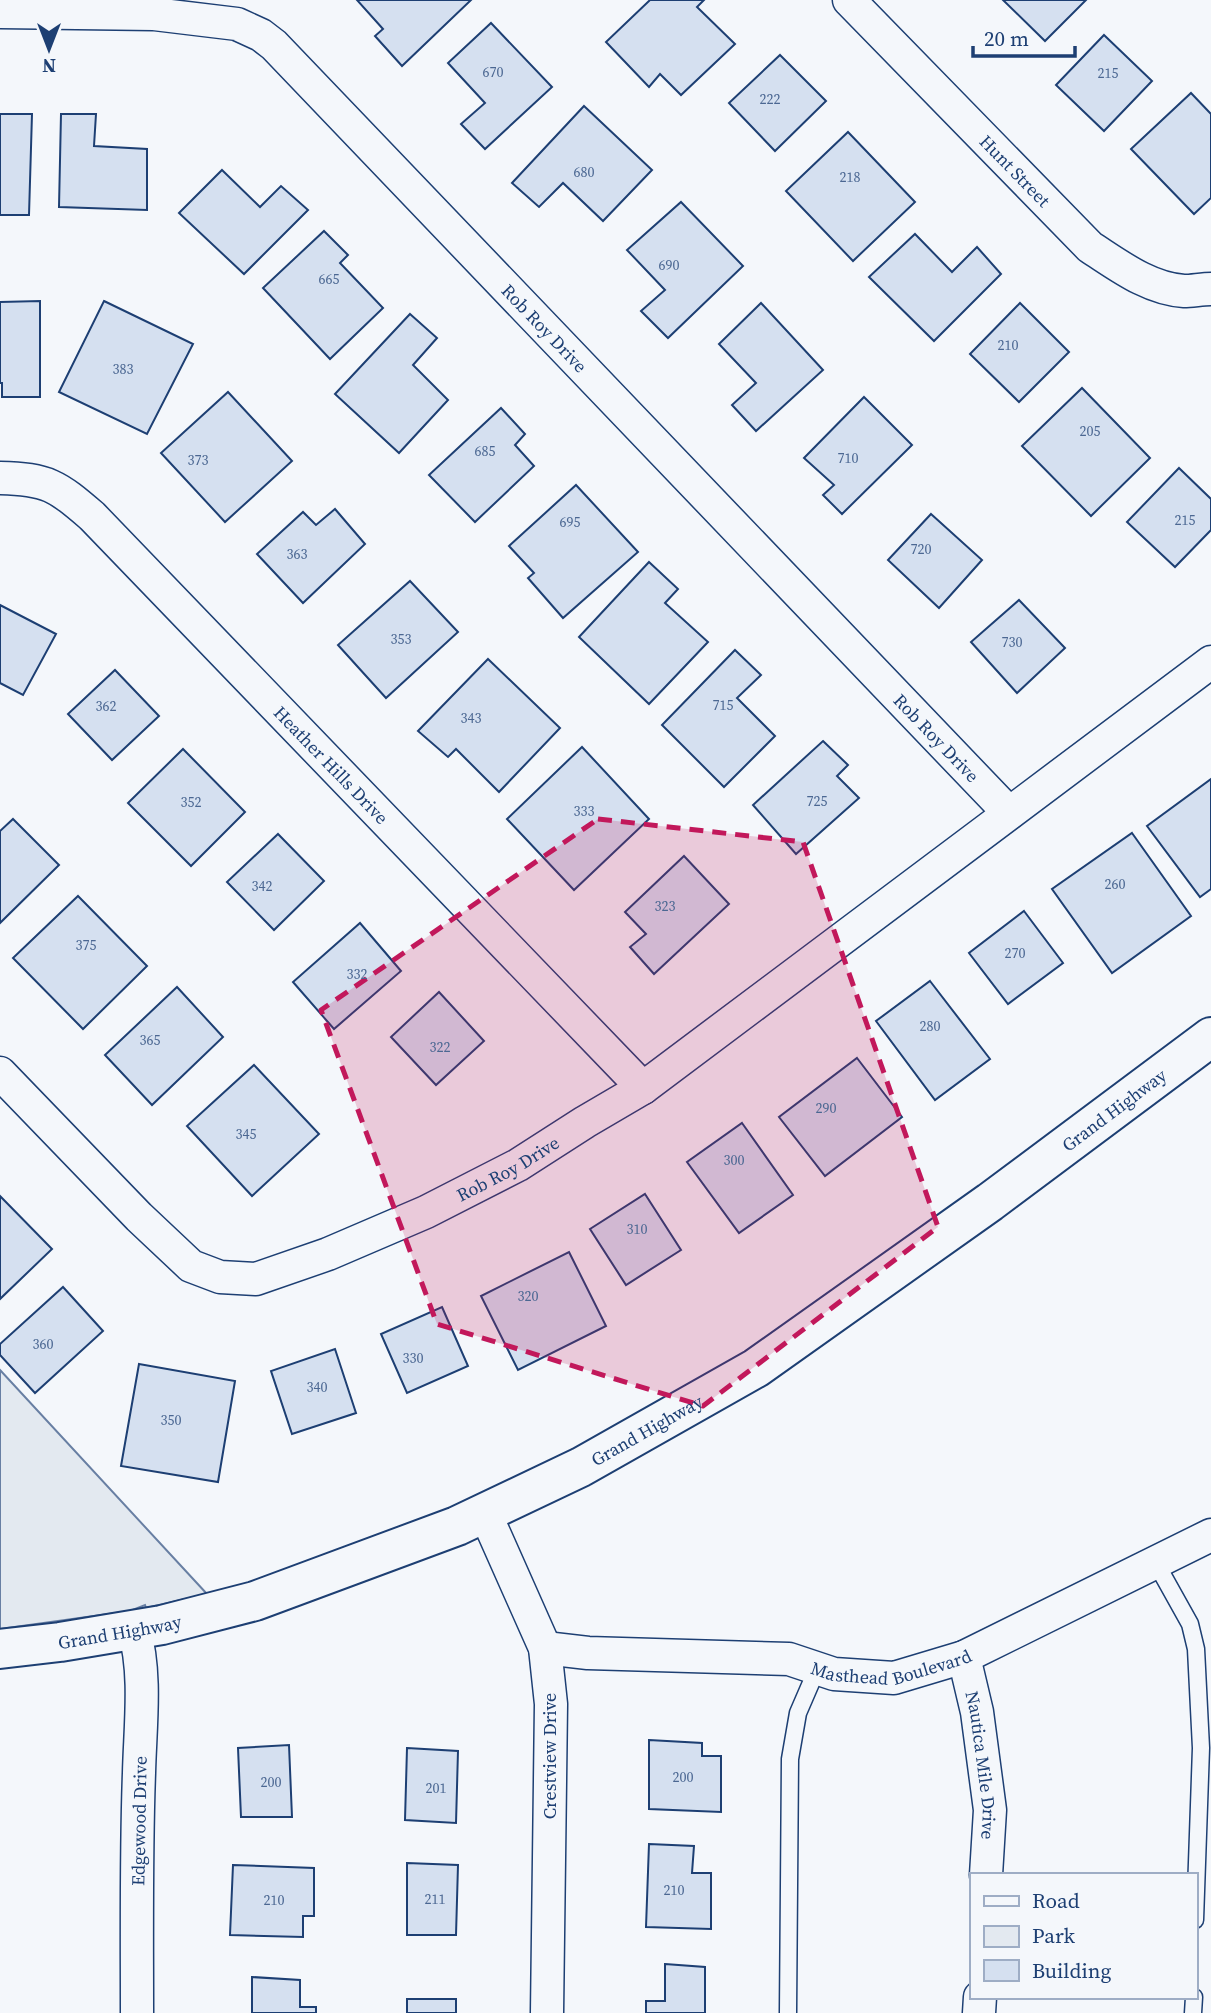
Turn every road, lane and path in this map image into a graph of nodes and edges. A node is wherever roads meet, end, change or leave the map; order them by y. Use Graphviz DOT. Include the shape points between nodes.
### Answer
graph roads {
  1 [pos="849,0"];
  2 [pos="154,7"];
  3 [pos="0,12"];
  4 [pos="1211,289"];
  5 [pos="0,478"];
  6 [pos="1211,662"];
  7 [pos="1009,813"];
  8 [pos="1211,1037"];
  9 [pos="0,1073"];
  10 [pos="643,1088"];
  11 [pos="485,1513"];
  12 [pos="1211,1535"];
  13 [pos="1156,1563"];
  14 [pos="134,1630"];
  15 [pos="545,1648"];
  16 [pos="0,1649"];
  17 [pos="964,1657"];
  18 [pos="817,1668"];
  19 [pos="986,1873"];
  20 [pos="1197,1873"];
  21 [pos="137,2013"];
  22 [pos="547,2013"];
  23 [pos="788,2013"];
  1 -- 4 [label="street, Hunt Street" via="1090,247 1156,284 1182,291"];
  2 -- 3 [label="street, Rob Roy Drive"];
  2 -- 7 [label="street, Rob Roy Drive" via="237,24 274,45"];
  5 -- 10 [label="street, Heather Hills Drive" via="41,481 64,492 92,516"];
  6 -- 7 [label="street, Rob Roy Drive"];
  7 -- 10 [label="street, Rob Roy Drive"];
  8 -- 11 [label="street, Grand Highway" via="756,1368 581,1467"];
  9 -- 10 [label="street, Rob Roy Drive" via="191,1266 220,1277 256,1279 426,1212 518,1165"];
  11 -- 14 [label="street, Grand Highway" via="265,1598"];
  11 -- 15 [label="street, Crestview Drive"];
  12 -- 13 [label="street, Masthead Boulevard"];
  13 -- 17 [label="street, Masthead Boulevard"];
  13 -- 20 [label="lane" via="1190,1624 1196,1649 1201,1748"];
  14 -- 16 [label="street, Grand Highway"];
  14 -- 21 [label="street, Edgewood Drive" via="142,1698"];
  15 -- 18 [label="street, Masthead Boulevard" via="789,1659"];
  15 -- 22 [label="street, Crestview Drive" via="551,1704"];
  17 -- 18 [label="street, Masthead Boulevard" via="894,1678 834,1674"];
  17 -- 19 [label="street, Nautica Mile Drive" via="990,1810"];
  18 -- 23 [label="lane" via="799,1713 790,1759"];
}
